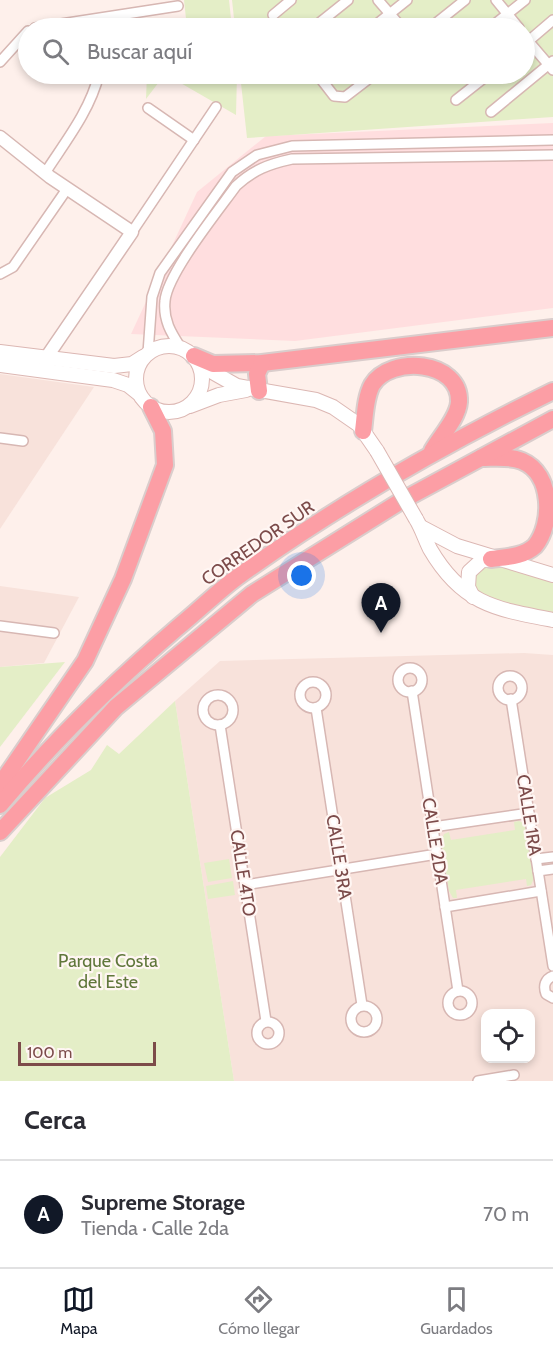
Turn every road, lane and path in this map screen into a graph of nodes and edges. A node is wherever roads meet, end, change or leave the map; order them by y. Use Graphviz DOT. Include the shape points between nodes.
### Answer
graph roads {
  1 [pos="291,0"];
  2 [pos="348,0"];
  3 [pos="378,0"];
  4 [pos="407,0"];
  5 [pos="465,0"];
  6 [pos="496,0"];
  7 [pos="525,0"];
  8 [pos="177,6"];
  9 [pos="390,14"];
  10 [pos="508,14"];
  11 [pos="273,15"];
  12 [pos="100,18"];
  13 [pos="326,18"];
  14 [pos="385,18"];
  15 [pos="393,18"];
  16 [pos="442,18"];
  17 [pos="503,18"];
  18 [pos="511,18"];
  19 [pos="553,20"];
  20 [pos="535,33"];
  21 [pos="18,42"];
  22 [pos="535,49"];
  23 [pos="0,62"];
  24 [pos="552,65"];
  25 [pos="535,78"];
  26 [pos="96,84"];
  27 [pos="325,84"];
  28 [pos="362,84"];
  29 [pos="476,84"];
  30 [pos="527,84"];
  31 [pos="456,100"];
  32 [pos="216,106"];
  33 [pos="148,108"];
  34 [pos="491,112"];
  35 [pos="0,137"];
  36 [pos="194,140"];
  37 [pos="553,140"];
  38 [pos="553,155"];
  39 [pos="45,173"];
  40 [pos="68,189"];
  41 [pos="132,232"];
  42 [pos="0,274"];
  43 [pos="553,328"];
  44 [pos="0,352"];
  45 [pos="146,354"];
  46 [pos="192,356"];
  47 [pos="46,358"];
  48 [pos="17,361"];
  49 [pos="262,363"];
  50 [pos="0,365"];
  51 [pos="72,374"];
  52 [pos="255,390"];
  53 [pos="553,390"];
  54 [pos="138,393"];
  55 [pos="189,406"];
  56 [pos="151,407"];
  57 [pos="553,419"];
  58 [pos="363,431"];
  59 [pos="0,438"];
  60 [pos="23,441"];
  61 [pos="429,454"];
  62 [pos="477,458"];
  63 [pos="418,523"];
  64 [pos="491,559"];
  65 [pos="553,575"];
  66 [pos="477,600"];
  67 [pos="553,620"];
  68 [pos="0,626"];
  69 [pos="54,633"];
  70 [pos="412,692"];
  71 [pos="511,699"];
  72 [pos="316,708"];
  73 [pos="220,725"];
  74 [pos="0,785"];
  75 [pos="0,805"];
  76 [pos="529,813"];
  77 [pos="433,827"];
  78 [pos="0,832"];
  79 [pos="437,854"];
  80 [pos="553,857"];
  81 [pos="536,859"];
  82 [pos="341,869"];
  83 [pos="553,869"];
  84 [pos="538,871"];
  85 [pos="245,885"];
  86 [pos="541,891"];
  87 [pos="445,907"];
  88 [pos="553,966"];
  89 [pos="553,976"];
  90 [pos="458,991"];
  91 [pos="553,998"];
  92 [pos="362,1005"];
  93 [pos="266,1021"];
  94 [pos="514,1075"];
  95 [pos="479,1081"];
  1 -- 11 [label="street"];
  2 -- 13 [label="street"];
  3 -- 9 [label="street"];
  4 -- 9 [label="street"];
  5 -- 16 [label="street"];
  6 -- 10 [label="street"];
  7 -- 10 [label="street"];
  8 -- 12 [label="street"];
  9 -- 14 [label="street"];
  9 -- 15 [label="street"];
  10 -- 17 [label="street"];
  10 -- 18 [label="street"];
  19 -- 20 [label="street"];
  21 -- 23 [label="street"];
  22 -- 24 [label="street"];
  24 -- 25 [label="street"];
  26 -- 39 [label="street" via="85,110"];
  27 -- 28 [label="street" via="334,96 345,97"];
  29 -- 31 [label="street"];
  30 -- 34 [label="street"];
  32 -- 36 [label="street"];
  33 -- 36 [label="street"];
  35 -- 39 [label="street"];
  36 -- 41 [label="street"];
  37 -- 38 [label="street"];
  37 -- 45 [label="street" via="292,146 257,155 226,178 160,273 152,297"];
  38 -- 46 [label="street" via="292,159 249,174 236,186 167,291 165,318 171,334"];
  39 -- 40 [label="street"];
  40 -- 41 [label="street"];
  40 -- 42 [label="street" via="13,267"];
  41 -- 47 [label="street"];
  43 -- 49 [label="highway"];
  44 -- 48 [label="main road"];
  45 -- 46 [label="main road" via="168,346"];
  45 -- 47 [label="main road" via="132,364 114,366"];
  45 -- 54 [label="main road" via="136,374"];
  46 -- 49 [label="highway" via="213,364"];
  46 -- 52 [label="main road" via="224,381"];
  46 -- 55 [label="main road" via="202,374 200,392"];
  47 -- 48 [label="main road"];
  47 -- 51 [label="street" via="50,367"];
  48 -- 50 [label="main road"];
  48 -- 51 [label="main road"];
  49 -- 52 [label="highway"];
  51 -- 54 [label="main road" via="121,382"];
  52 -- 55 [label="main road" via="219,395"];
  52 -- 58 [label="main road" via="316,400 347,414"];
  53 -- 61 [label="highway, CORREDOR SUR"];
  54 -- 56 [label="main road"];
  55 -- 56 [label="main road" via="166,412"];
  56 -- 74 [label="highway" via="163,431 165,465 123,579 85,661"];
  57 -- 62 [label="highway"];
  58 -- 61 [label="highway" via="372,386 388,371 420,366 439,370 456,390 459,401"];
  58 -- 63 [label="main road, bridge"];
  59 -- 60 [label="street"];
  61 -- 75 [label="highway, CORREDOR SUR" via="235,579 104,692"];
  62 -- 64 [label="highway" via="510,458 526,463 541,475 550,495 551,517 540,542 518,555"];
  62 -- 78 [label="highway" via="252,594 116,707"];
  63 -- 64 [label="main road" via="457,546"];
  63 -- 66 [label="main road" via="443,569"];
  64 -- 65 [label="main road"];
  64 -- 66 [label="main road" via="476,563 467,577 470,592"];
  66 -- 67 [label="main road"];
  68 -- 69 [label="street"];
  70 -- 77 [label="street, CALLE 2DA"];
  71 -- 76 [label="street, CALLE 1RA"];
  72 -- 82 [label="street, CALLE 3RA"];
  73 -- 85 [label="street, CALLE 4TO"];
  76 -- 77 [label="street"];
  76 -- 81 [label="street, CALLE 1RA"];
  77 -- 79 [label="street, CALLE 2DA"];
  79 -- 82 [label="street"];
  79 -- 87 [label="street, CALLE 2DA"];
  80 -- 81 [label="street"];
  81 -- 84 [label="street, CALLE 1RA"];
  82 -- 85 [label="street"];
  82 -- 92 [label="street, CALLE 3RA"];
  83 -- 84 [label="street"];
  84 -- 86 [label="street, CALLE 1RA"];
  85 -- 93 [label="street, CALLE 4TO"];
  86 -- 87 [label="street"];
  86 -- 88 [label="street, CALLE 1RA"];
  87 -- 90 [label="street, CALLE 2DA"];
  89 -- 91 [label="street" via="544,986 546,994"];
  94 -- 95 [label="street"];
}
